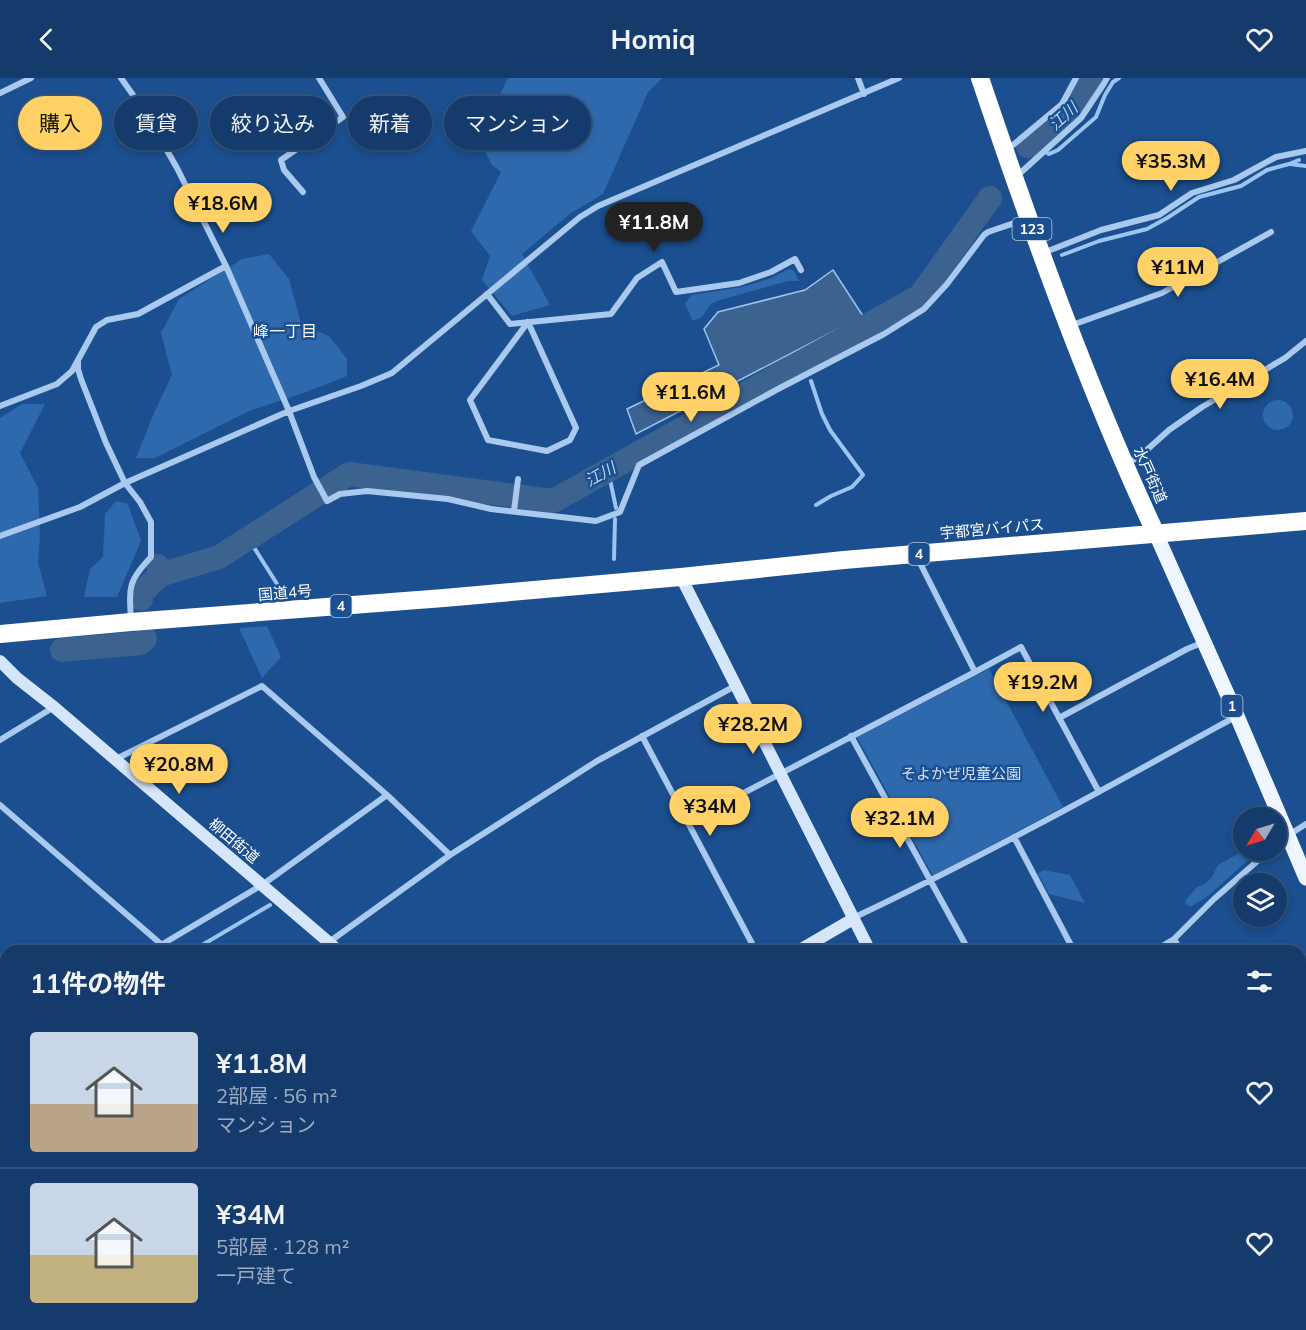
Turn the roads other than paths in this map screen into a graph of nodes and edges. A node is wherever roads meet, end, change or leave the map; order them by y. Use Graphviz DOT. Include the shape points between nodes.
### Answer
graph roads {
  1 [pos="31,78"];
  2 [pos="121,78"];
  3 [pos="319,78"];
  4 [pos="858,78"];
  5 [pos="899,78"];
  6 [pos="980,78"];
  7 [pos="1076,78"];
  8 [pos="1107,78"];
  9 [pos="0,93"];
  10 [pos="864,94"];
  11 [pos="1005,152"];
  12 [pos="1306,152"];
  13 [pos="1014,178"];
  14 [pos="303,192"];
  15 [pos="1029,218"];
  16 [pos="1271,232"];
  17 [pos="1041,253"];
  18 [pos="226,266"];
  19 [pos="801,270"];
  20 [pos="487,294"];
  21 [pos="528,322"];
  22 [pos="1068,326"];
  23 [pos="1306,341"];
  24 [pos="78,360"];
  25 [pos="0,406"];
  26 [pos="289,411"];
  27 [pos="1125,465"];
  28 [pos="125,483"];
  29 [pos="517,483"];
  30 [pos="514,509"];
  31 [pos="1306,521"];
  32 [pos="1156,534"];
  33 [pos="0,536"];
  34 [pos="915,554"];
  35 [pos="681,577"];
  36 [pos="131,622"];
  37 [pos="0,634"];
  38 [pos="1204,642"];
  39 [pos="0,661"];
  40 [pos="975,672"];
  41 [pos="735,686"];
  42 [pos="54,707"];
  43 [pos="1237,717"];
  44 [pos="1059,718"];
  45 [pos="642,735"];
  46 [pos="851,736"];
  47 [pos="0,740"];
  48 [pos="114,760"];
  49 [pos="780,774"];
  50 [pos="1099,792"];
  51 [pos="387,795"];
  52 [pos="0,805"];
  53 [pos="1270,807"];
  54 [pos="688,822"];
  55 [pos="1306,824"];
  56 [pos="1014,837"];
  57 [pos="1287,837"];
  58 [pos="1287,848"];
  59 [pos="450,855"];
  60 [pos="1257,861"];
  61 [pos="1306,878"];
  62 [pos="931,881"];
  63 [pos="262,885"];
  64 [pos="853,919"];
  65 [pos="1174,939"];
  66 [pos="328,942"];
  67 [pos="161,945"];
  68 [pos="332,945"];
  69 [pos="753,945"];
  70 [pos="808,945"];
  71 [pos="867,945"];
  72 [pos="966,945"];
  73 [pos="1071,945"];
  74 [pos="1164,945"];
  75 [pos="1177,945"];
  1 -- 9 [label="street"];
  2 -- 18 [label="street" via="166,149"];
  3 -- 14 [label="street" via="343,117 281,160 284,170"];
  4 -- 10 [label="street"];
  5 -- 10 [label="street"];
  6 -- 11 [label="highway, 水戸街道 / 123"];
  7 -- 11 [label="street" via="1062,104"];
  8 -- 13 [label="street" via="1082,118"];
  10 -- 20 [label="street" via="598,206"];
  11 -- 13 [label="highway, 水戸街道 / 123"];
  12 -- 17 [label="street" via="1276,156 1234,180 1192,193 1159,215 1101,230"];
  13 -- 15 [label="highway, 水戸街道 / 123"];
  15 -- 17 [label="highway, 水戸街道 / 123"];
  15 -- 30 [label="street" via="984,235 935,298 902,324 639,465 620,512 596,521"];
  16 -- 22 [label="street" via="1162,293"];
  17 -- 22 [label="highway, 水戸街道 / 123"];
  18 -- 24 [label="street" via="138,314 107,320 96,327"];
  18 -- 26 [label="street"];
  19 -- 21 [label="street" via="795,258 771,272 739,283 676,292 662,262 636,278 611,314"];
  20 -- 21 [label="street" via="510,324"];
  20 -- 26 [label="street" via="392,373"];
  21 -- 21 [label="street" via="470,400 488,440 547,451 570,440 576,428"];
  22 -- 27 [label="highway, 水戸街道 / 123"];
  23 -- 27 [label="street" via="1285,358 1202,407"];
  24 -- 25 [label="street" via="57,384"];
  24 -- 28 [label="street" via="81,379"];
  26 -- 28 [label="street"];
  26 -- 30 [label="street" via="327,501 340,494 367,491"];
  27 -- 32 [label="highway, 水戸街道 / 123"];
  28 -- 33 [label="street" via="80,507"];
  28 -- 36 [label="street" via="151,522 151,557 135,574 129,594"];
  29 -- 30 [label="street"];
  31 -- 32 [label="highway, 宇都宮バイパス / 4"];
  32 -- 34 [label="highway, 宇都宮バイパス / 4"];
  32 -- 38 [label="main road, 水戸街道 / 1"];
  34 -- 35 [label="highway, 宇都宮バイパス / 4"];
  34 -- 40 [label="street"];
  35 -- 36 [label="highway, 国道4号 / 4"];
  35 -- 41 [label="street"];
  36 -- 37 [label="highway, 国道4号 / 4"];
  38 -- 43 [label="main road, 水戸街道 / 1"];
  38 -- 44 [label="street"];
  39 -- 42 [label="street, 柳田街道"];
  40 -- 44 [label="street" via="1021,648"];
  40 -- 46 [label="street"];
  41 -- 45 [label="street"];
  41 -- 49 [label="street"];
  42 -- 47 [label="street"];
  42 -- 48 [label="street, 柳田街道"];
  43 -- 50 [label="street"];
  43 -- 53 [label="main road, 水戸街道 / 1"];
  44 -- 50 [label="street"];
  45 -- 54 [label="street"];
  45 -- 59 [label="street"];
  46 -- 49 [label="street"];
  46 -- 62 [label="street"];
  48 -- 51 [label="street" via="262,686"];
  48 -- 63 [label="street, 柳田街道"];
  49 -- 54 [label="street"];
  49 -- 64 [label="street"];
  50 -- 56 [label="street"];
  51 -- 59 [label="street"];
  51 -- 63 [label="street"];
  52 -- 67 [label="street"];
  54 -- 69 [label="street"];
  55 -- 57 [label="street"];
  56 -- 62 [label="street"];
  56 -- 73 [label="street"];
  58 -- 61 [label="main road, 水戸街道 / 1"];
  59 -- 66 [label="street"];
  60 -- 65 [label="street"];
  62 -- 64 [label="street"];
  62 -- 72 [label="street"];
  63 -- 66 [label="street, 柳田街道"];
  63 -- 67 [label="street"];
  64 -- 70 [label="street"];
  64 -- 71 [label="street"];
  65 -- 74 [label="street"];
  65 -- 75 [label="street"];
  66 -- 68 [label="street, 柳田街道"];
}
